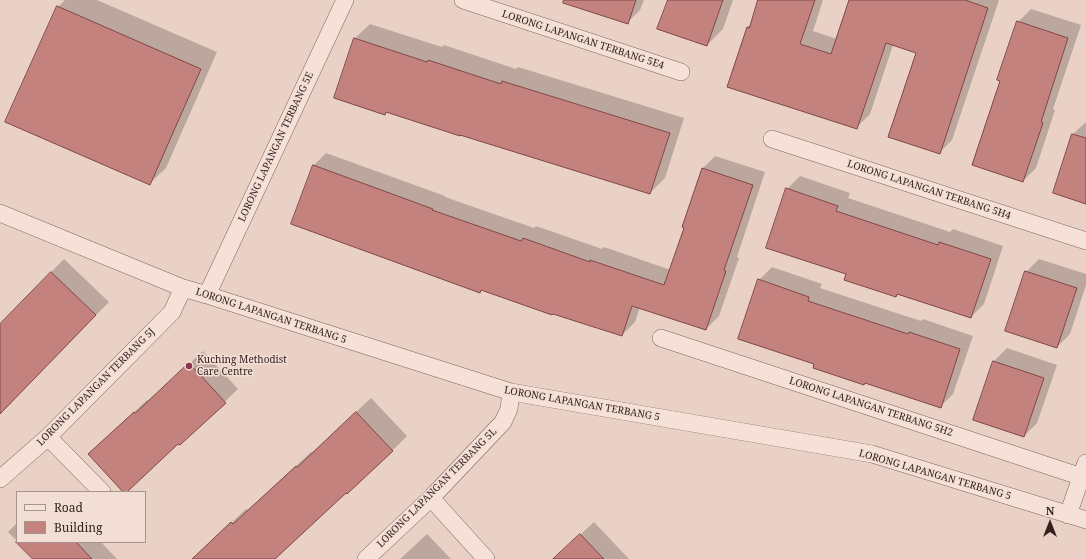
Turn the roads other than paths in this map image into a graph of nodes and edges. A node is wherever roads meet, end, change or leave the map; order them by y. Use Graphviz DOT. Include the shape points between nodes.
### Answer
graph roads {
  1 [pos="345,0"];
  2 [pos="463,0"];
  3 [pos="681,72"];
  4 [pos="772,139"];
  5 [pos="0,213"];
  6 [pos="1086,241"];
  7 [pos="183,288"];
  8 [pos="207,294"];
  9 [pos="660,338"];
  10 [pos="511,392"];
  11 [pos="48,437"];
  12 [pos="1084,470"];
  13 [pos="0,479"];
  14 [pos="101,491"];
  15 [pos="430,498"];
  16 [pos="1068,515"];
  17 [pos="1086,520"];
  18 [pos="366,559"];
  19 [pos="486,559"];
  1 -- 8 [label="street, LORONG LAPANGAN TERBANG 5E"];
  2 -- 3 [label="street, LORONG LAPANGAN TERBANG 5E4"];
  4 -- 6 [label="street, LORONG LAPANGAN TERBANG 5H4"];
  5 -- 7 [label="street, LORONG LAPANGAN TERBANG 5"];
  7 -- 8 [label="street, LORONG LAPANGAN TERBANG 5"];
  7 -- 11 [label="street, LORONG LAPANGAN TERBANG 5J" via="172,312"];
  8 -- 10 [label="street, LORONG LAPANGAN TERBANG 5"];
  9 -- 12 [label="street, LORONG LAPANGAN TERBANG 5H2"];
  10 -- 15 [label="street, LORONG LAPANGAN TERBANG 5L" via="509,409 503,422"];
  10 -- 16 [label="street, LORONG LAPANGAN TERBANG 5" via="872,454"];
  11 -- 13 [label="street, LORONG LAPANGAN TERBANG 5J"];
  11 -- 14 [label="street"];
  12 -- 16 [label="street"];
  15 -- 18 [label="street, LORONG LAPANGAN TERBANG 5L"];
  15 -- 19 [label="street"];
  16 -- 17 [label="street, LORONG LAPANGAN TERBANG 5"];
}
